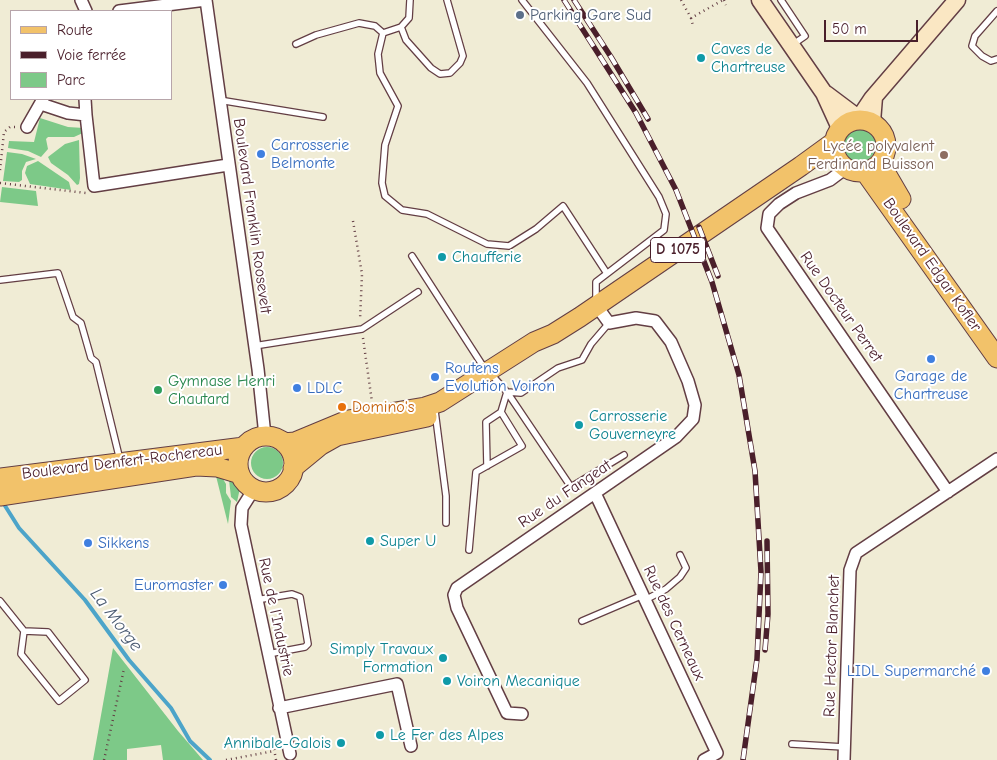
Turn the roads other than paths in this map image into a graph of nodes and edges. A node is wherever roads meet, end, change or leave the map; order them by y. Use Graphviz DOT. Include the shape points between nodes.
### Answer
graph roads {
  1 [pos="206,0"];
  2 [pos="410,0"];
  3 [pos="447,0"];
  4 [pos="522,0"];
  5 [pos="760,0"];
  6 [pos="780,0"];
  7 [pos="957,0"];
  8 [pos="127,10"];
  9 [pos="997,10"];
  10 [pos="401,27"];
  11 [pos="383,33"];
  12 [pos="296,44"];
  13 [pos="791,46"];
  14 [pos="997,59"];
  15 [pos="824,93"];
  16 [pos="85,100"];
  17 [pos="219,100"];
  18 [pos="42,101"];
  19 [pos="86,115"];
  20 [pos="323,118"];
  21 [pos="862,121"];
  22 [pos="27,127"];
  23 [pos="837,135"];
  24 [pos="228,165"];
  25 [pos="842,165"];
  26 [pos="801,166"];
  27 [pos="873,167"];
  28 [pos="412,256"];
  29 [pos="606,272"];
  30 [pos="0,280"];
  31 [pos="418,292"];
  32 [pos="596,305"];
  33 [pos="609,323"];
  34 [pos="997,337"];
  35 [pos="254,346"];
  36 [pos="997,358"];
  37 [pos="497,382"];
  38 [pos="434,409"];
  39 [pos="501,412"];
  40 [pos="265,436"];
  41 [pos="284,443"];
  42 [pos="244,447"];
  43 [pos="624,455"];
  44 [pos="997,459"];
  45 [pos="120,462"];
  46 [pos="486,466"];
  47 [pos="293,468"];
  48 [pos="240,474"];
  49 [pos="3,486"];
  50 [pos="254,489"];
  51 [pos="948,492"];
  52 [pos="595,493"];
  53 [pos="446,523"];
  54 [pos="469,550"];
  55 [pos="680,554"];
  56 [pos="644,597"];
  57 [pos="256,600"];
  58 [pos="0,601"];
  59 [pos="582,621"];
  60 [pos="24,631"];
  61 [pos="268,654"];
  62 [pos="279,708"];
  63 [pos="522,714"];
  64 [pos="792,744"];
  65 [pos="411,746"];
  66 [pos="844,747"];
  67 [pos="290,754"];
  68 [pos="704,760"];
  69 [pos="844,760"];
  1 -- 8 [label="street"];
  1 -- 17 [label="street, Boulevard Franklin Roosevelt"];
  2 -- 10 [label="lane" via="409,18"];
  3 -- 10 [label="lane" via="463,56 450,73 440,74 431,68 406,40"];
  4 -- 29 [label="lane" via="587,83 659,197 666,214 664,230"];
  5 -- 13 [label="street"];
  6 -- 13 [label="lane" via="805,36"];
  7 -- 21 [label="street" via="874,97"];
  9 -- 14 [label="lane" via="975,36 972,46 991,61"];
  10 -- 11 [label="lane"];
  11 -- 12 [label="lane" via="374,26 359,23"];
  11 -- 29 [label="lane" via="378,54 380,72 398,106 385,145 382,183 385,196 402,210 426,214 487,244 509,246 563,206"];
  13 -- 15 [label="street"];
  15 -- 21 [label="street"];
  15 -- 23 [label="street"];
  16 -- 19 [label="street"];
  17 -- 20 [label="lane"];
  17 -- 24 [label="street, Boulevard Franklin Roosevelt"];
  18 -- 19 [label="street" via="68,113"];
  18 -- 22 [label="street"];
  19 -- 24 [label="street" via="95,190"];
  21 -- 23 [label="main road" via="846,123"];
  21 -- 27 [label="main road" via="883,132 886,139 884,156"];
  23 -- 25 [label="main road" via="834,152"];
  23 -- 26 [label="main road, D 1075"];
  24 -- 35 [label="street, Boulevard Franklin Roosevelt"];
  25 -- 26 [label="main road, D 1075"];
  25 -- 27 [label="main road" via="855,172"];
  25 -- 51 [label="street, Rue Docteur Perret" via="826,183 796,193 779,204 769,214 767,228"];
  26 -- 32 [label="main road, D 1075"];
  27 -- 34 [label="main road, Boulevard Edgar Kofler" via="894,189"];
  27 -- 36 [label="main road, Boulevard Edgar Kofler"];
  28 -- 37 [label="lane"];
  29 -- 32 [label="lane" via="596,282"];
  30 -- 45 [label="lane" via="58,273 72,317 81,323 91,358 96,362"];
  31 -- 35 [label="lane" via="362,329"];
  32 -- 33 [label="street"];
  32 -- 37 [label="main road, D 1075" via="553,334 537,352"];
  33 -- 37 [label="lane" via="582,360 558,368 521,393"];
  33 -- 52 [label="street, Rue du Fangeat" via="636,318 655,321 671,342 695,405 693,419 676,438"];
  35 -- 40 [label="street, Boulevard Franklin Roosevelt"];
  37 -- 38 [label="main road, D 1075" via="466,400"];
  37 -- 39 [label="lane"];
  37 -- 43 [label="lane" via="570,487"];
  38 -- 41 [label="main road, D 1075" via="348,420 295,442"];
  38 -- 47 [label="main road, D 1075" via="395,426 337,436"];
  38 -- 53 [label="lane" via="446,496"];
  39 -- 46 [label="lane" via="486,422"];
  39 -- 46 [label="lane" via="522,446"];
  40 -- 41 [label="main road"];
  40 -- 42 [label="main road, Boulevard Denfert-Rochereau" via="253,439"];
  41 -- 47 [label="main road" via="293,459"];
  42 -- 45 [label="main road, Boulevard Denfert-Rochereau"];
  42 -- 48 [label="main road, Boulevard Denfert-Rochereau" via="239,460"];
  44 -- 51 [label="street, Rue Hector Blanchet"];
  45 -- 49 [label="main road, Boulevard Denfert-Rochereau"];
  46 -- 54 [label="lane" via="476,472"];
  47 -- 50 [label="main road" via="289,480 279,489 267,492"];
  48 -- 49 [label="main road, Boulevard Denfert-Rochereau" via="196,466"];
  48 -- 50 [label="main road, Boulevard Denfert-Rochereau"];
  50 -- 57 [label="street, Rue de l'Industrie" via="240,515"];
  51 -- 66 [label="street, Rue Hector Blanchet" via="856,553 850,570"];
  52 -- 56 [label="street, Rue des Cerneaux"];
  52 -- 63 [label="street, Rue du Fangeat" via="463,582 454,595 457,608 507,713"];
  55 -- 56 [label="lane" via="686,568 680,577 666,589"];
  56 -- 59 [label="lane"];
  56 -- 68 [label="street, Rue des Cerneaux" via="717,753"];
  57 -- 61 [label="street, Rue de l'Industrie"];
  57 -- 61 [label="lane" via="292,594 300,597 308,644"];
  58 -- 60 [label="lane"];
  60 -- 60 [label="lane" via="21,654 59,701 85,680 48,632"];
  61 -- 62 [label="street, Rue de l'Industrie"];
  62 -- 65 [label="street" via="396,684"];
  62 -- 67 [label="street, Rue de l'Industrie"];
  64 -- 66 [label="lane"];
  66 -- 69 [label="street, Rue Hector Blanchet"];
}
